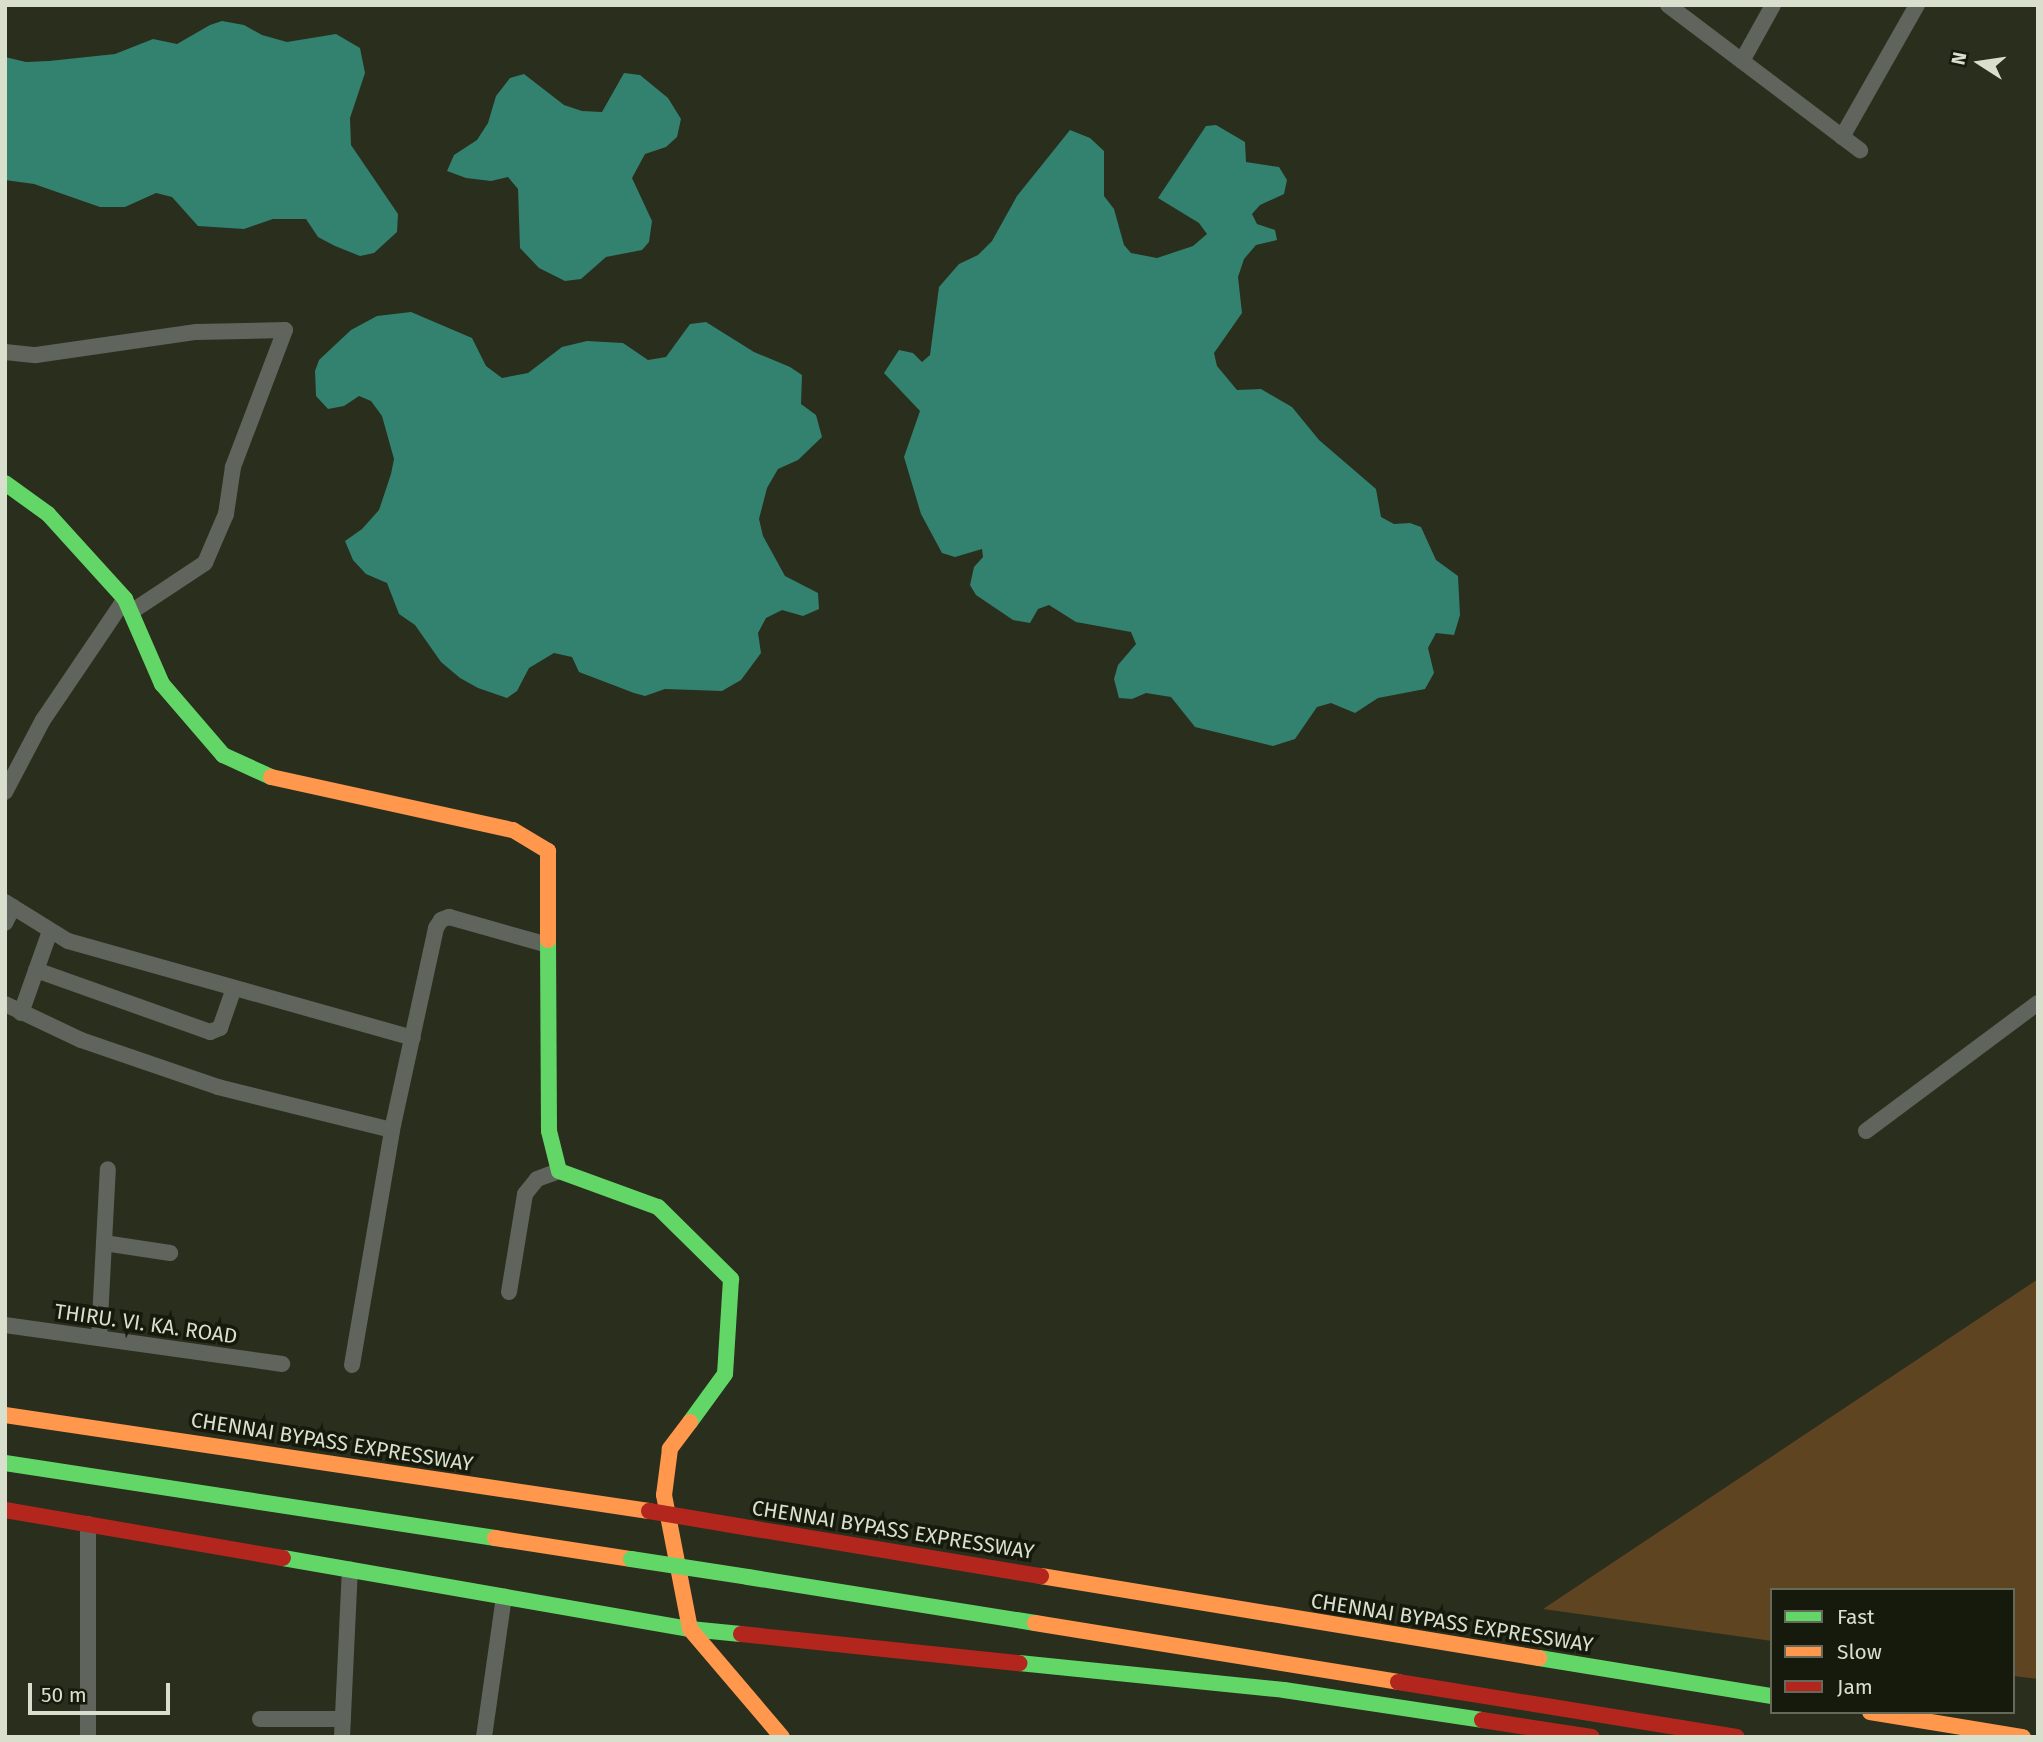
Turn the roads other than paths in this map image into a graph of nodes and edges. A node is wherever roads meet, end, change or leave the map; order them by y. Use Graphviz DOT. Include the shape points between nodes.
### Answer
graph roads {
  1 [pos="1668,5"];
  2 [pos="1773,5"];
  3 [pos="1917,5"];
  4 [pos="1742,61"];
  5 [pos="1842,137"];
  6 [pos="1860,150"];
  7 [pos="5,352"];
  8 [pos="5,483"];
  9 [pos="128,605"];
  10 [pos="5,792"];
  11 [pos="9,904"];
  12 [pos="5,923"];
  13 [pos="50,931"];
  14 [pos="548,945"];
  15 [pos="36,970"];
  16 [pos="234,988"];
  17 [pos="2038,1003"];
  18 [pos="5,1004"];
  19 [pos="21,1013"];
  20 [pos="414,1038"];
  21 [pos="392,1129"];
  22 [pos="1866,1131"];
  23 [pos="108,1169"];
  24 [pos="559,1171"];
  25 [pos="104,1243"];
  26 [pos="170,1253"];
  27 [pos="509,1292"];
  28 [pos="5,1325"];
  29 [pos="99,1338"];
  30 [pos="282,1364"];
  31 [pos="352,1365"];
  32 [pos="5,1415"];
  33 [pos="5,1463"];
  34 [pos="5,1510"];
  35 [pos="88,1524"];
  36 [pos="350,1569"];
  37 [pos="504,1596"];
  38 [pos="690,1629"];
  39 [pos="1770,1696"];
  40 [pos="1882,1714"];
  41 [pos="260,1719"];
  42 [pos="343,1719"];
  43 [pos="89,1737"];
  44 [pos="342,1737"];
  45 [pos="484,1737"];
  46 [pos="782,1737"];
  47 [pos="1592,1737"];
  48 [pos="1737,1737"];
  49 [pos="2023,1737"];
  1 -- 4 [label="street"];
  2 -- 4 [label="street"];
  3 -- 5 [label="street"];
  4 -- 5 [label="street"];
  5 -- 6 [label="street"];
  7 -- 9 [label="street" via="36,355 196,332 285,330 233,467 226,514 205,563"];
  8 -- 9 [label="main road" via="48,514"];
  9 -- 10 [label="street" via="43,720"];
  9 -- 14 [label="main road" via="162,684 223,755 274,778 513,830 548,851"];
  11 -- 12 [label="street"];
  11 -- 13 [label="street"];
  13 -- 15 [label="street"];
  13 -- 16 [label="street" via="68,941"];
  14 -- 20 [label="street" via="449,917 441,920"];
  14 -- 24 [label="main road" via="549,1131"];
  15 -- 16 [label="street" via="210,1032 220,1028"];
  15 -- 19 [label="street"];
  16 -- 20 [label="street"];
  17 -- 22 [label="street"];
  18 -- 19 [label="street"];
  19 -- 21 [label="street" via="81,1040 218,1087"];
  20 -- 21 [label="street"];
  21 -- 31 [label="street"];
  23 -- 25 [label="street"];
  24 -- 27 [label="street" via="537,1179 525,1194"];
  24 -- 38 [label="main road" via="658,1207 731,1279 725,1374 670,1449 664,1496"];
  25 -- 26 [label="street"];
  25 -- 29 [label="street"];
  28 -- 29 [label="street, THIRU. VI. KA. ROAD"];
  29 -- 30 [label="street, THIRU. VI. KA. ROAD"];
  32 -- 39 [label="main road, CHENNAI BYPASS EXPRESSWAY, bridge" via="649,1511"];
  33 -- 48 [label="main road, bridge"];
  34 -- 35 [label="main road"];
  35 -- 36 [label="main road"];
  35 -- 43 [label="street"];
  36 -- 37 [label="main road"];
  36 -- 42 [label="street"];
  37 -- 38 [label="main road"];
  37 -- 45 [label="street"];
  38 -- 46 [label="main road"];
  38 -- 47 [label="main road" via="1284,1690"];
  40 -- 49 [label="main road"];
  41 -- 42 [label="street"];
  42 -- 44 [label="street"];
}
